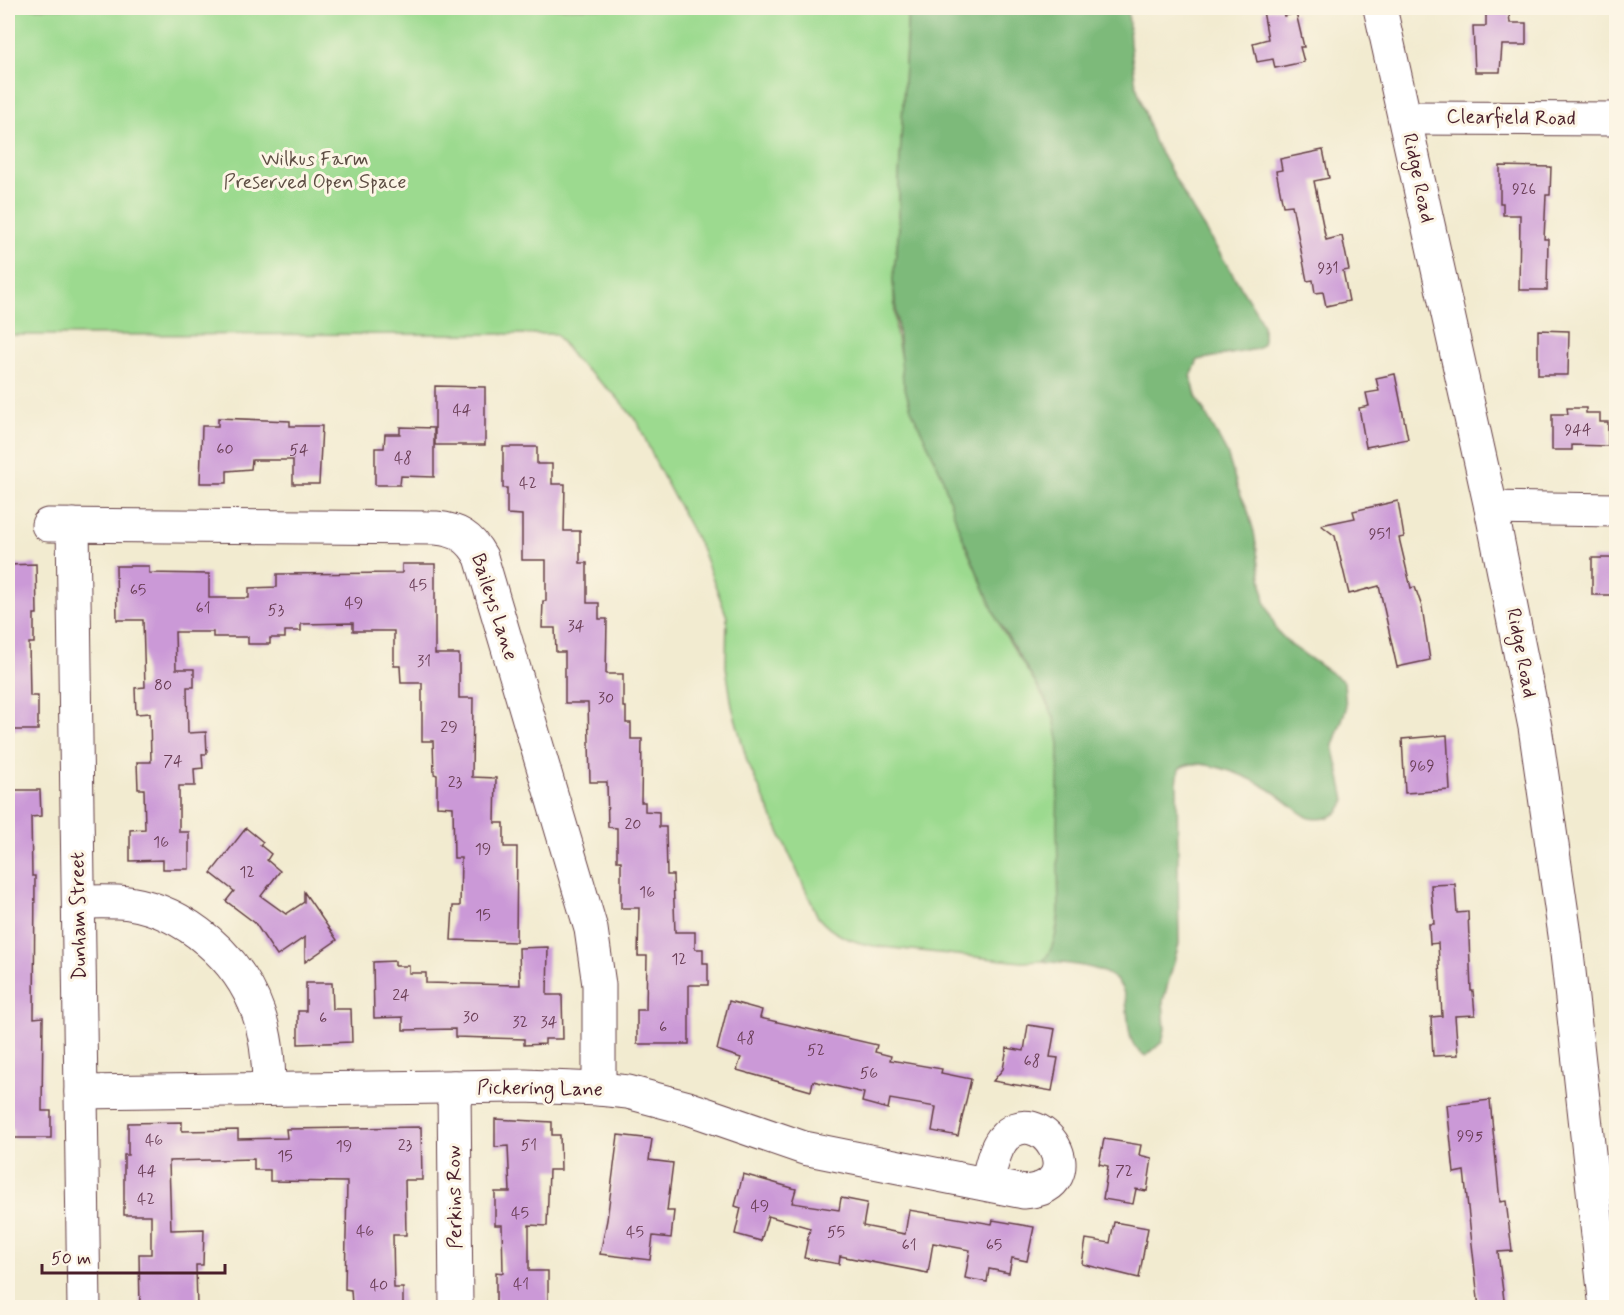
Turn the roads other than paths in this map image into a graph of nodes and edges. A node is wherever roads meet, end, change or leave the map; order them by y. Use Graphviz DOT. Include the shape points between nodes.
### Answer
graph roads {
  1 [pos="1380,8"];
  2 [pos="1405,117"];
  3 [pos="1617,119"];
  4 [pos="1491,508"];
  5 [pos="1617,510"];
  6 [pos="60,525"];
  7 [pos="78,902"];
  8 [pos="454,1087"];
  9 [pos="269,1089"];
  10 [pos="598,1089"];
  11 [pos="81,1092"];
  12 [pos="986,1184"];
  13 [pos="84,1308"];
  14 [pos="456,1308"];
  15 [pos="1606,1308"];
  1 -- 2 [label="street, Ridge Road"];
  2 -- 3 [label="street, Clearfield Road"];
  2 -- 4 [label="street, Ridge Road"];
  4 -- 5 [label="street"];
  4 -- 15 [label="street, Ridge Road" via="1535,727 1553,840"];
  6 -- 7 [label="street, Dunham Street"];
  6 -- 10 [label="street, Baileys Lane" via="436,528 462,534 473,544 484,568 591,929 599,985"];
  7 -- 9 [label="street" via="130,903 158,910 218,950 247,987 258,1011 269,1063"];
  7 -- 11 [label="street, Dunham Street"];
  8 -- 9 [label="street, Pickering Lane"];
  8 -- 10 [label="street, Pickering Lane"];
  8 -- 14 [label="street, Perkins Row"];
  9 -- 11 [label="street, Pickering Lane"];
  10 -- 12 [label="street, Pickering Lane" via="627,1092 688,1108 804,1149"];
  11 -- 13 [label="street, Dunham Street"];
}
